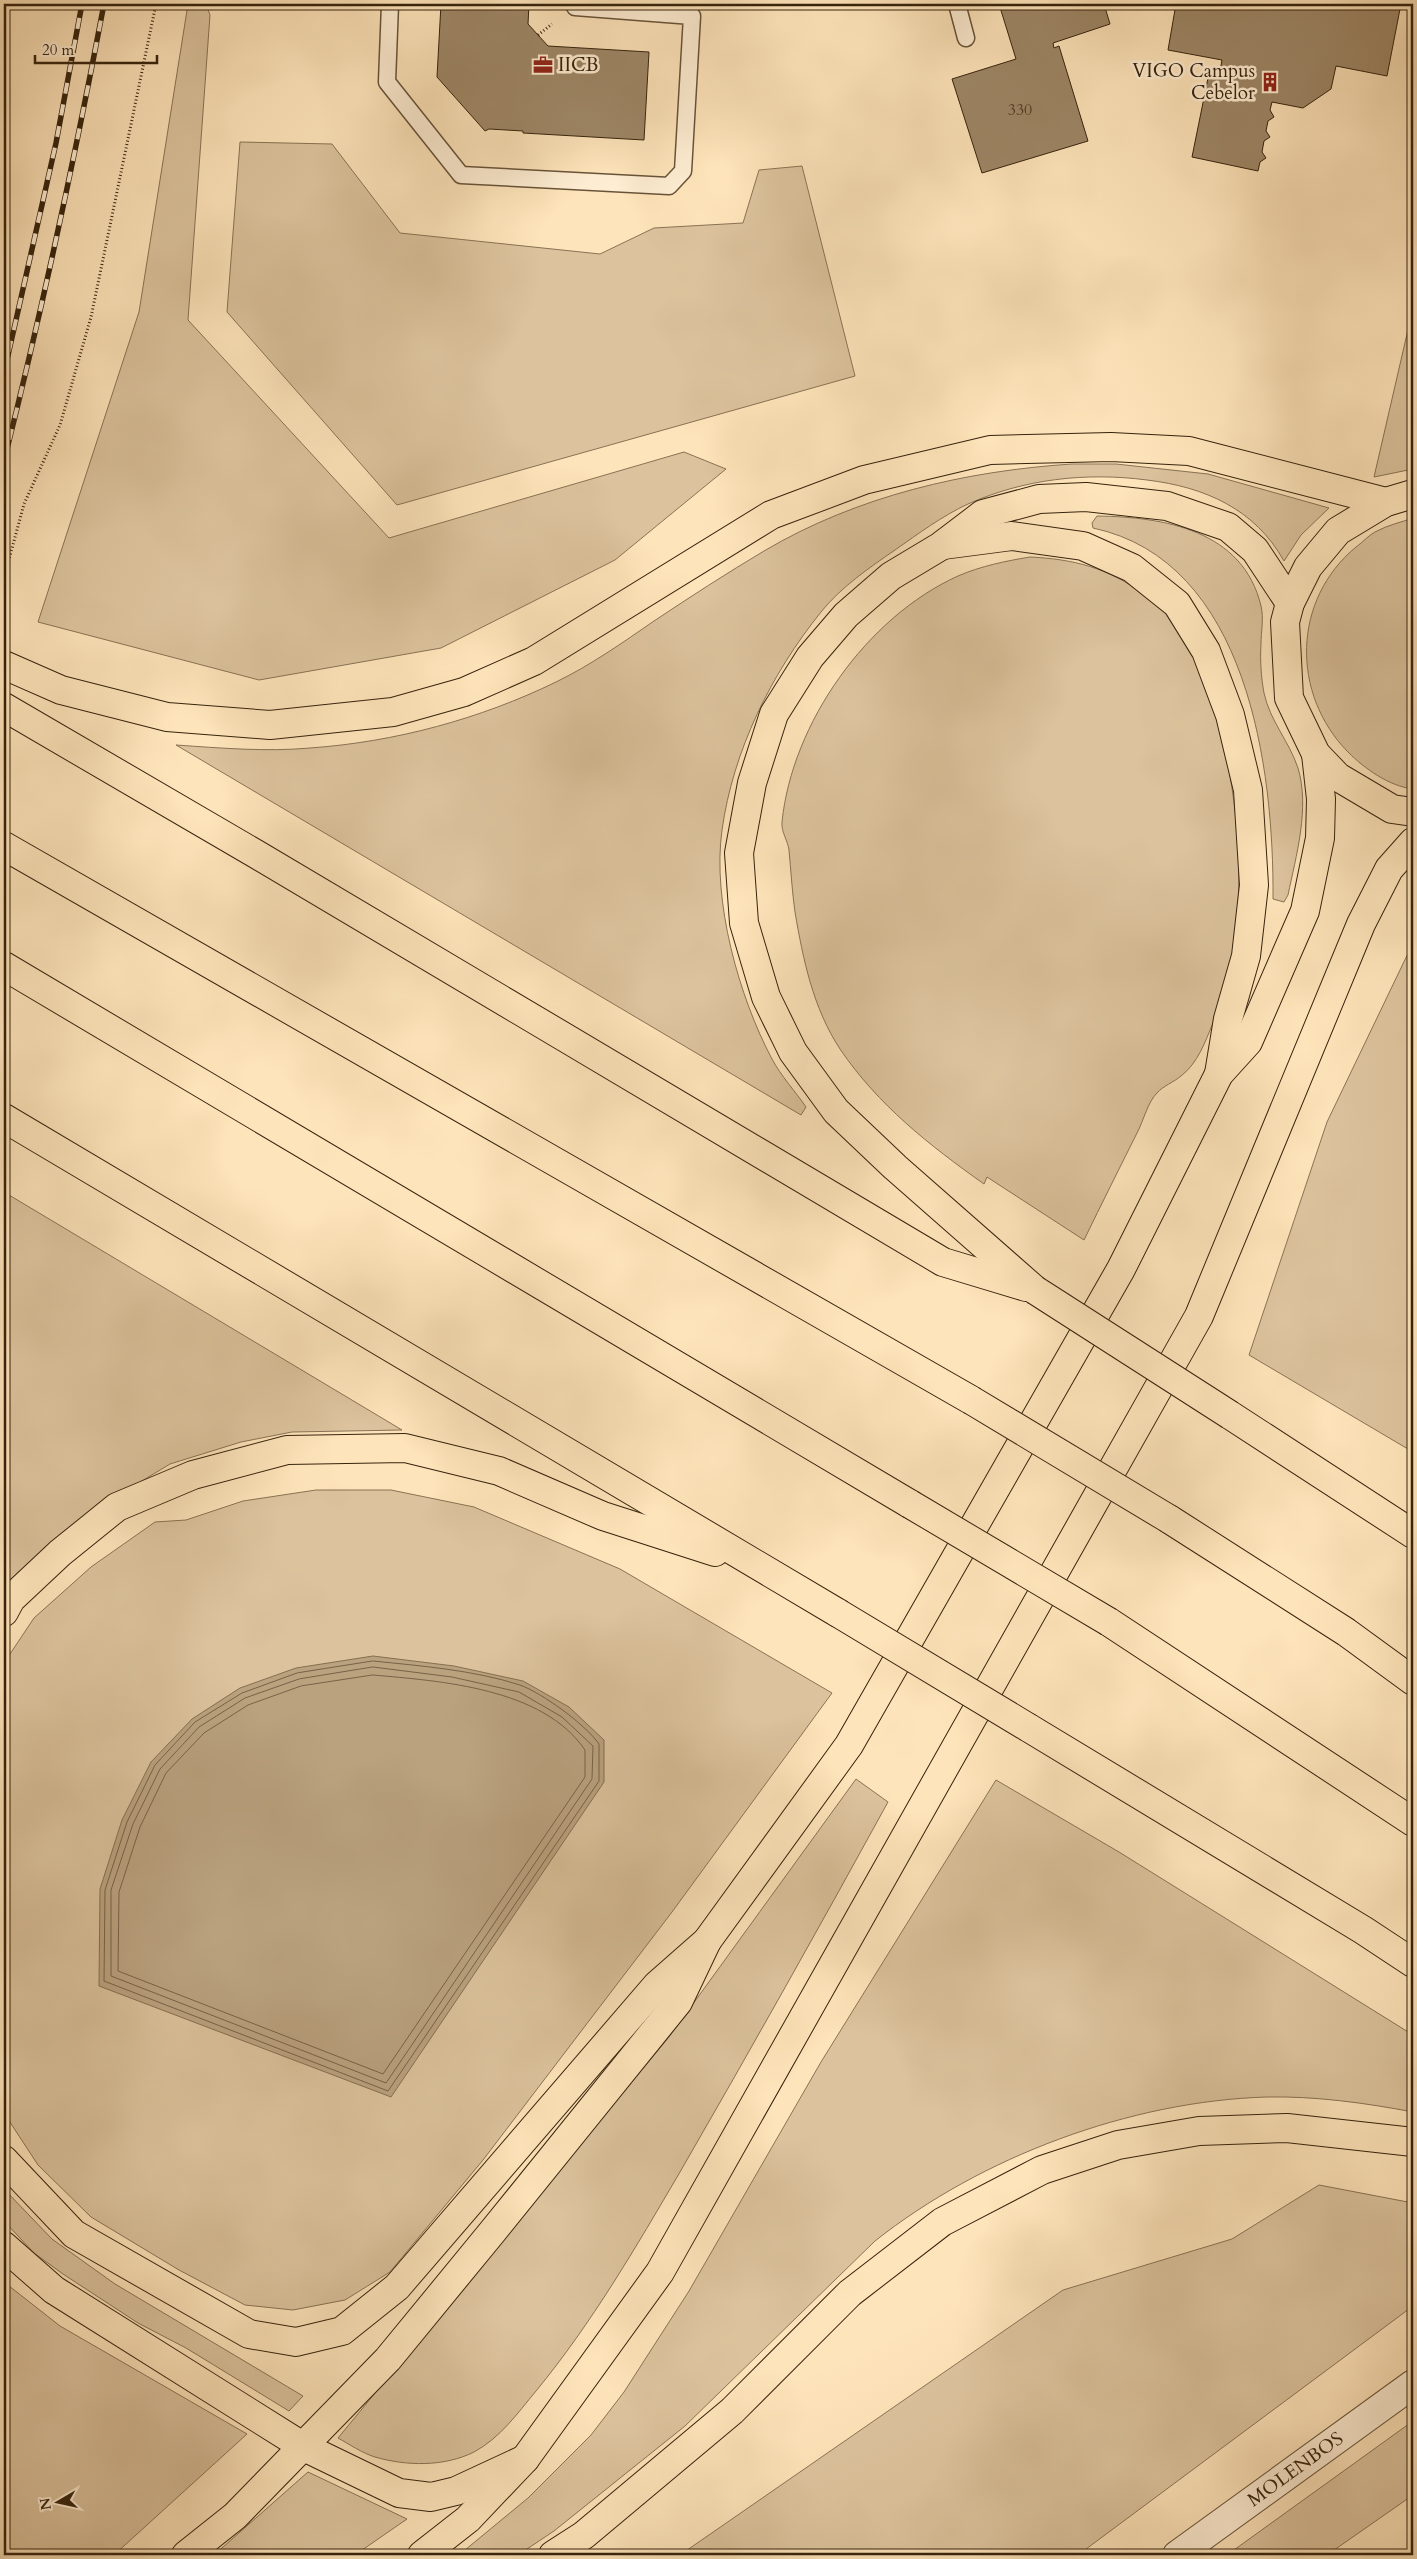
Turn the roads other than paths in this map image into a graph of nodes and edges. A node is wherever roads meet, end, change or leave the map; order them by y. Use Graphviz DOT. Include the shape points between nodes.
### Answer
graph roads {
  1 [pos="390,4"];
  2 [pos="575,4"];
  3 [pos="957,4"];
  4 [pos="692,10"];
  5 [pos="966,38"];
  6 [pos="1413,494"];
  7 [pos="1386,502"];
  8 [pos="941,546"];
  9 [pos="1290,603"];
  10 [pos="4,665"];
  11 [pos="4,707"];
  12 [pos="1316,754"];
  13 [pos="1413,812"];
  14 [pos="1413,842"];
  15 [pos="4,846"];
  16 [pos="4,966"];
  17 [pos="1219,1074"];
  18 [pos="4,1118"];
  19 [pos="1035,1290"];
  20 [pos="1413,1534"];
  21 [pos="762,1566"];
  22 [pos="4,1612"];
  23 [pos="1413,1681"];
  24 [pos="1413,1822"];
  25 [pos="707,1941"];
  26 [pos="1413,1963"];
  27 [pos="1413,2142"];
  28 [pos="4,2160"];
  29 [pos="4,2246"];
  30 [pos="1413,2384"];
  31 [pos="304,2447"];
  32 [pos="525,2459"];
  33 [pos="186,2555"];
  34 [pos="422,2555"];
  35 [pos="553,2555"];
  36 [pos="1177,2555"];
  1 -- 4 [label="lane" via="387,82 461,175 669,186 683,172"];
  2 -- 4 [label="lane" via="575,7"];
  3 -- 5 [label="lane"];
  6 -- 7 [label="main road"];
  7 -- 9 [label="main road" via="1338,531 1308,567"];
  7 -- 10 [label="main road" via="1189,451 1111,447 990,450 864,480 771,515 534,661 464,692 393,712 270,725 167,717 61,690"];
  8 -- 9 [label="main road" via="983,514 1039,499 1086,497 1167,506 1228,528 1255,550"];
  8 -- 17 [label="main road" via="1012,536 1083,546 1132,568 1177,604 1206,651 1230,715 1248,790 1254,885 1246,956 1228,1020"];
  8 -- 19 [label="main road" via="891,576 846,615 810,657 774,714 752,783 739,853 744,923 770,1005 793,1052 836,1111"];
  9 -- 12 [label="main road" via="1285,622 1288,698"];
  11 -- 19 [label="main road" via="942,1262"];
  12 -- 13 [label="main road" via="1338,777 1392,809"];
  12 -- 17 [label="main road" via="1321,798 1320,838 1305,911 1248,1042"];
  14 -- 32 [label="main road" via="1389,869 1361,924 1199,1316 660,2272"];
  15 -- 23 [label="main road, bridge" via="971,1400 1169,1519 1346,1632"];
  16 -- 24 [label="main road, bridge" via="1109,1622"];
  17 -- 25 [label="main road" via="1122,1269 850,1745"];
  18 -- 21 [label="main road"];
  19 -- 20 [label="main road, bridge"];
  21 -- 22 [label="main road" via="603,1516 499,1471 405,1448 287,1450 193,1475 117,1507 60,1553 11,1599"];
  21 -- 26 [label="main road, bridge"];
  25 -- 28 [label="main road" via="657,1986 397,2287 342,2331 296,2342 249,2334 74,2234"];
  25 -- 31 [label="main road" via="678,2002 388,2359"];
  27 -- 35 [label="main road" via="1287,2128 1199,2131 1118,2145 1042,2170 942,2222 850,2293 732,2412 584,2535"];
  29 -- 31 [label="main road" via="54,2290"];
  30 -- 36 [label="street, MOLENBOS"];
  31 -- 32 [label="main road" via="399,2492 431,2497 456,2492"];
  31 -- 33 [label="main road" via="234,2516"];
  32 -- 34 [label="main road" via="468,2519"];
}
